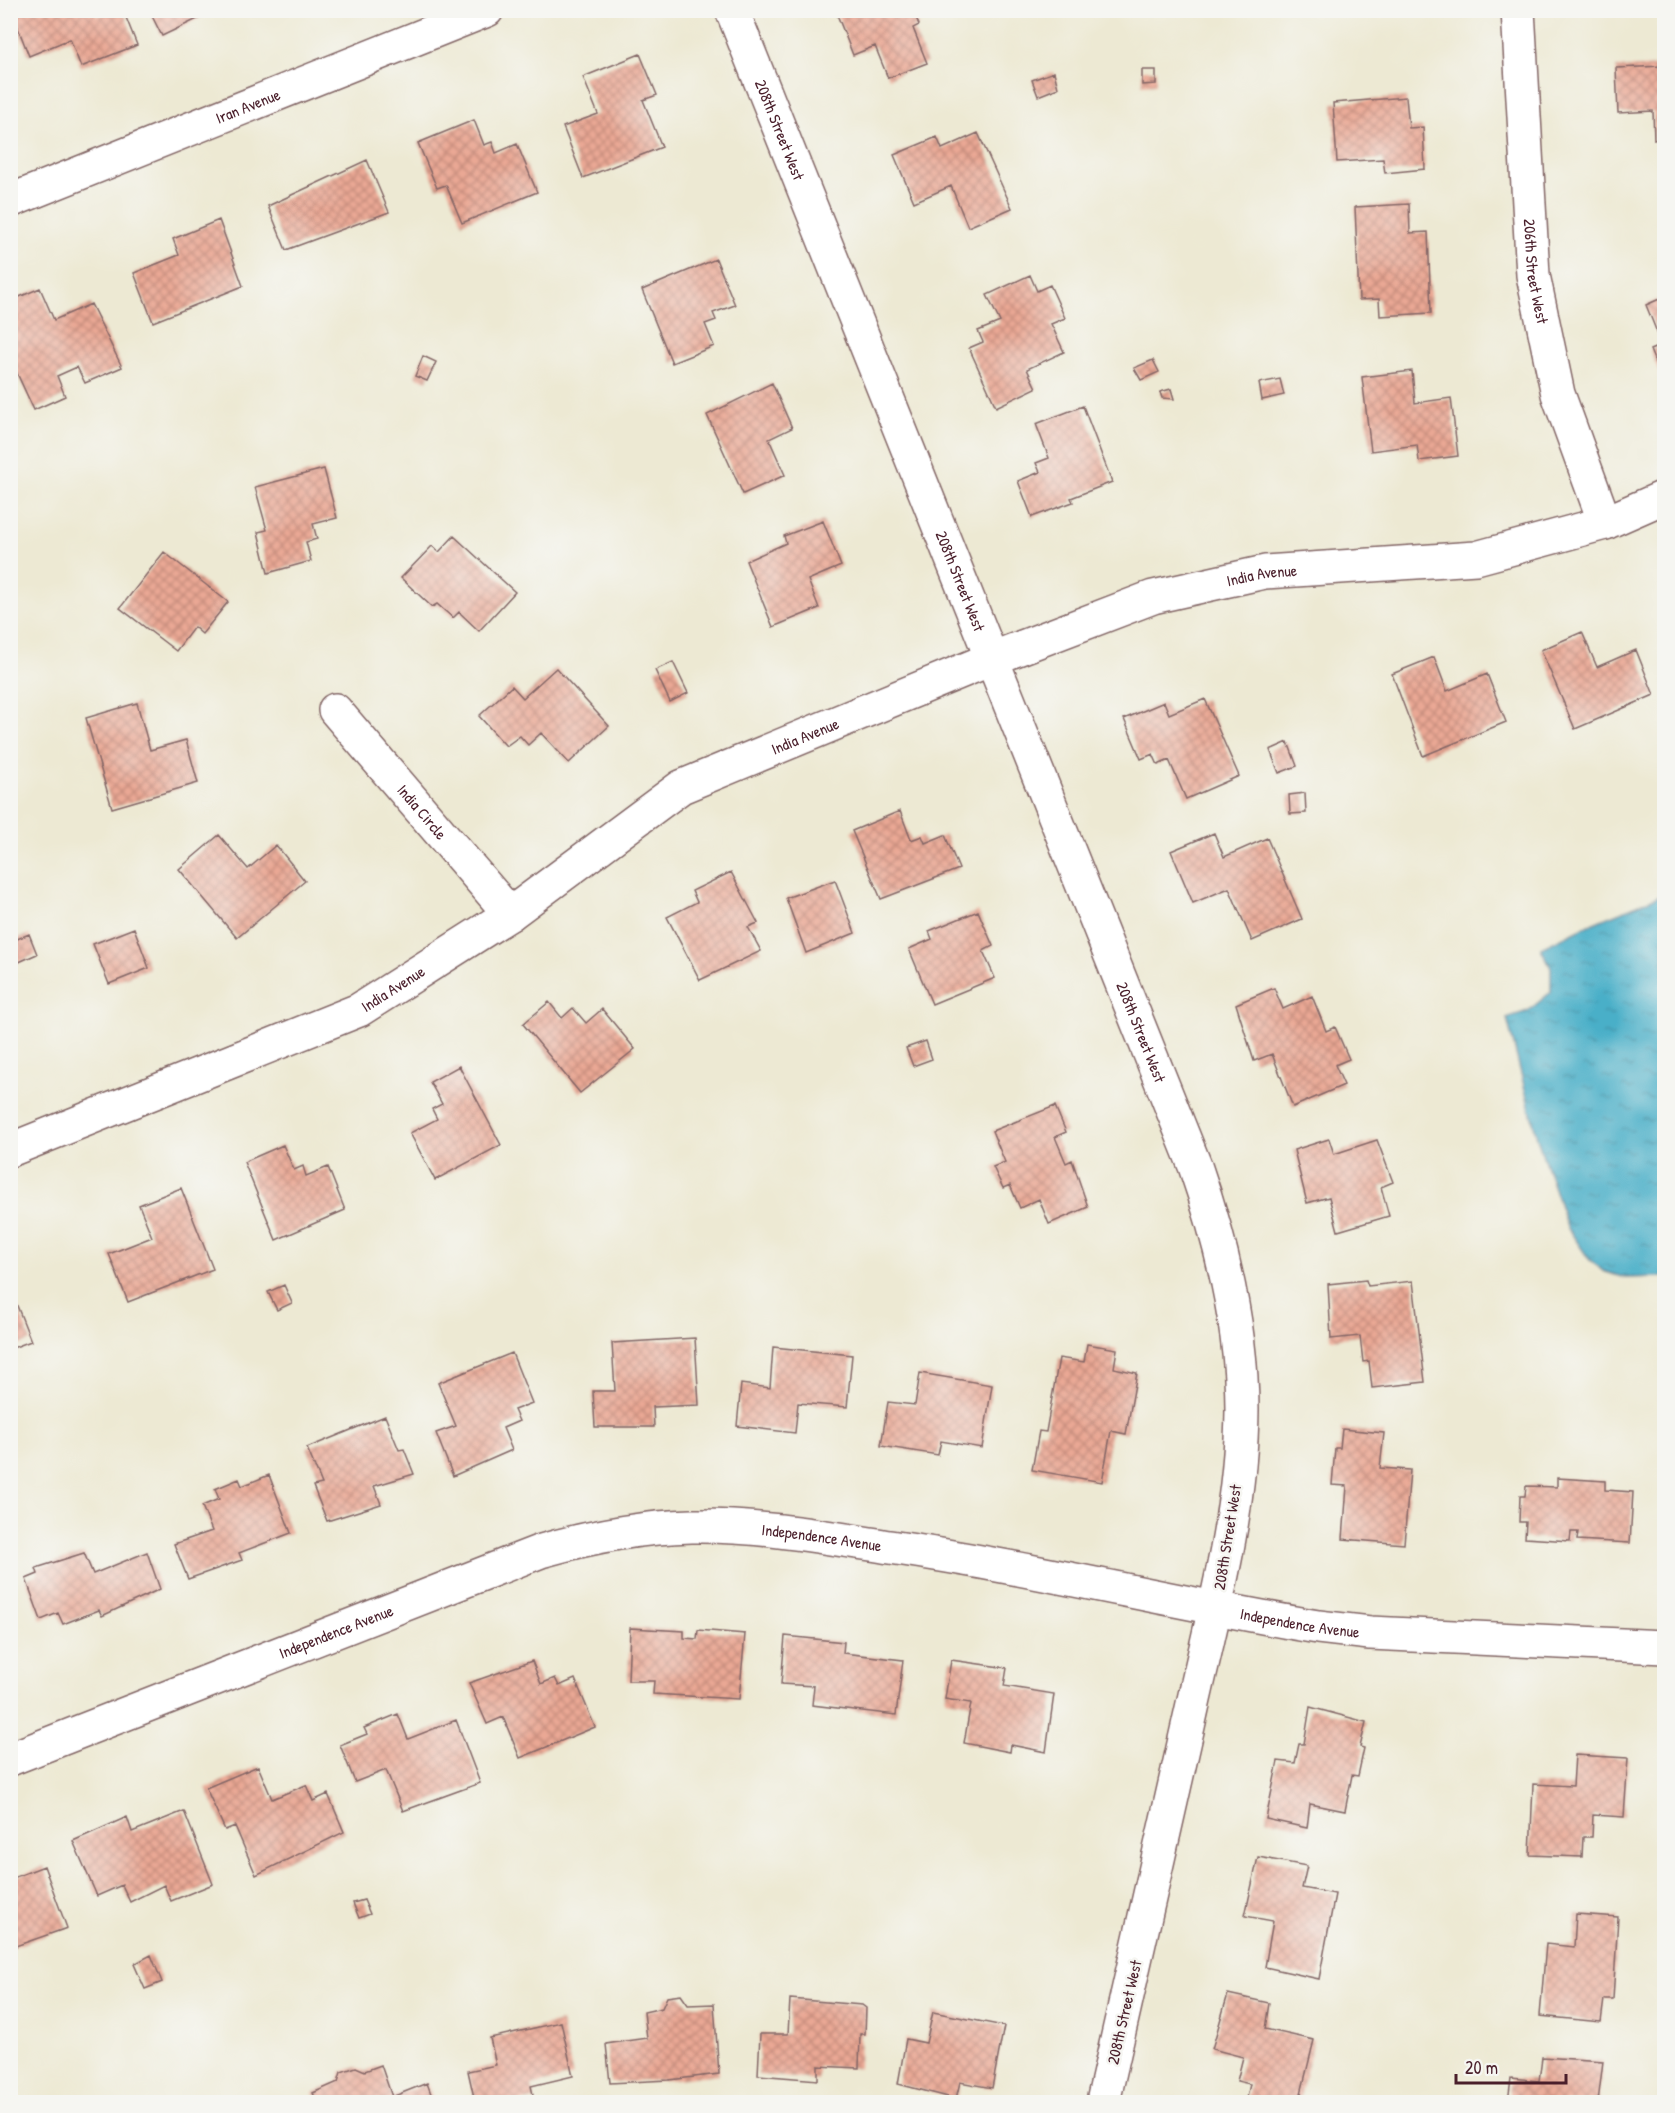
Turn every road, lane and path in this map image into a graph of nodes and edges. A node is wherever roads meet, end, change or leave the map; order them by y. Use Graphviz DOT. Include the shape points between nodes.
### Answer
graph roads {
  1 [pos="487,10"];
  2 [pos="732,10"];
  3 [pos="1518,10"];
  4 [pos="10,201"];
  5 [pos="1665,497"];
  6 [pos="1605,523"];
  7 [pos="992,659"];
  8 [pos="335,710"];
  9 [pos="510,914"];
  10 [pos="10,1150"];
  11 [pos="1214,1608"];
  12 [pos="1665,1647"];
  13 [pos="11,1757"];
  14 [pos="1103,2103"];
  1 -- 4 [label="street, Iran Avenue"];
  2 -- 7 [label="street, 208th Street West"];
  3 -- 6 [label="street, 206th Street West" via="1533,275 1558,394"];
  5 -- 6 [label="street, India Avenue"];
  6 -- 7 [label="street, India Avenue" via="1476,558 1265,572 1154,597"];
  7 -- 9 [label="street, India Avenue" via="681,787"];
  7 -- 11 [label="street, 208th Street West" via="1195,1166 1214,1224 1234,1311 1242,1410 1234,1510"];
  8 -- 9 [label="street, India Circle"];
  9 -- 10 [label="street, India Avenue" via="359,1010"];
  11 -- 12 [label="street, Independence Avenue" via="1370,1633"];
  11 -- 13 [label="street, Independence Avenue" via="959,1557 855,1542 721,1527 631,1530 570,1543 513,1562"];
  11 -- 14 [label="street, 208th Street West"];
}
